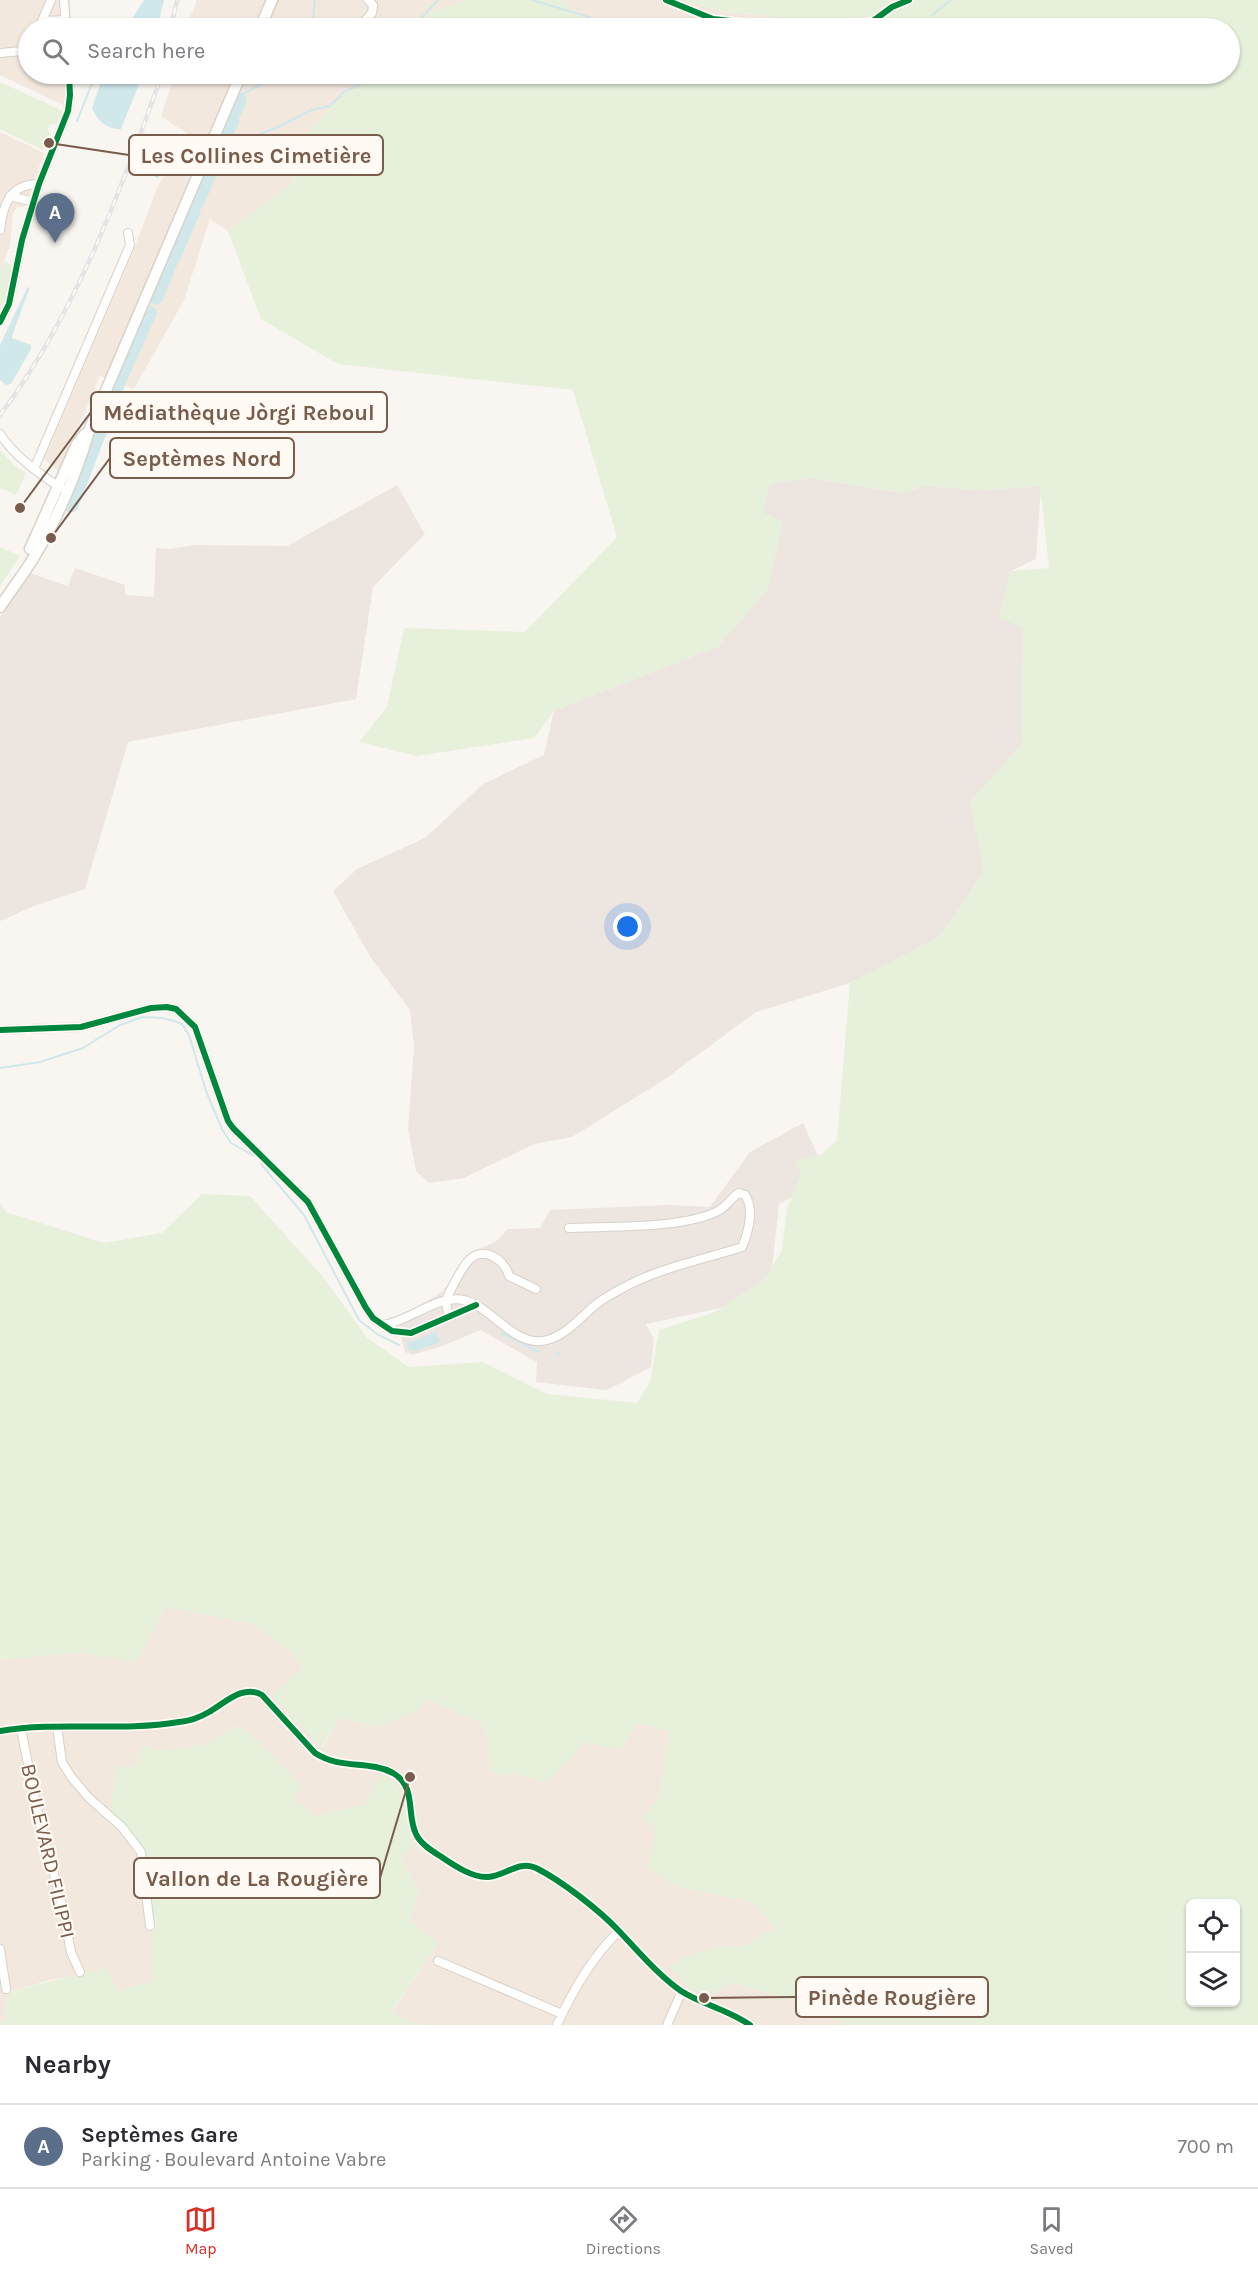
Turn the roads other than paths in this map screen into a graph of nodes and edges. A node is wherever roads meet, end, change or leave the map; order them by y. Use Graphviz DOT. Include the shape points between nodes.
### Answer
graph roads {
  1 [pos="51,0"];
  2 [pos="64,0"];
  3 [pos="272,0"];
  4 [pos="368,0"];
  5 [pos="666,0"];
  6 [pos="909,0"];
  7 [pos="44,18"];
  8 [pos="66,18"];
  9 [pos="264,18"];
  10 [pos="368,18"];
  11 [pos="711,18"];
  12 [pos="877,18"];
  13 [pos="18,52"];
  14 [pos="0,54"];
  15 [pos="69,84"];
  16 [pos="237,84"];
  17 [pos="39,184"];
  18 [pos="10,196"];
  19 [pos="34,202"];
  20 [pos="0,230"];
  21 [pos="128,233"];
  22 [pos="0,322"];
  23 [pos="0,434"];
  24 [pos="34,469"];
  25 [pos="63,489"];
  26 [pos="0,594"];
  27 [pos="0,607"];
  28 [pos="0,1030"];
  29 [pos="569,1228"];
  30 [pos="536,1289"];
  31 [pos="446,1300"];
  32 [pos="476,1305"];
  33 [pos="449,1317"];
  34 [pos="383,1325"];
  35 [pos="57,1727"];
  36 [pos="21,1730"];
  37 [pos="0,1731"];
  38 [pos="150,1926"];
  39 [pos="619,1931"];
  40 [pos="0,1949"];
  41 [pos="438,1961"];
  42 [pos="80,1972"];
  43 [pos="6,1989"];
  44 [pos="682,1991"];
  45 [pos="562,2014"];
  46 [pos="557,2025"];
  47 [pos="667,2025"];
  48 [pos="750,2025"];
  1 -- 7 [label="street"];
  2 -- 8 [label="street"];
  3 -- 9 [label="main road"];
  4 -- 10 [label="street" via="373,5"];
  5 -- 11 [label="street"];
  6 -- 12 [label="street"];
  13 -- 14 [label="street"];
  15 -- 17 [label="street" via="68,111"];
  16 -- 25 [label="main road"];
  17 -- 18 [label="street" via="16,189"];
  17 -- 19 [label="street"];
  18 -- 19 [label="street"];
  18 -- 20 [label="street" via="2,212"];
  19 -- 22 [label="street" via="9,304"];
  21 -- 24 [label="street" via="130,245"];
  23 -- 24 [label="street"];
  24 -- 25 [label="street"];
  25 -- 26 [label="main road" via="34,544"];
  25 -- 27 [label="main road" via="34,557"];
  28 -- 34 [label="street" via="81,1028 152,1008 167,1007 183,1014 195,1027 233,1128 308,1202 366,1308"];
  29 -- 32 [label="street" via="679,1223 721,1210 739,1193 750,1201 747,1237 742,1248 643,1278 597,1304 555,1338 529,1340"];
  30 -- 31 [label="street" via="509,1276 506,1265 497,1258 477,1255 469,1260"];
  31 -- 32 [label="street" via="465,1300"];
  31 -- 33 [label="street"];
  31 -- 34 [label="street"];
  32 -- 33 [label="street"];
  33 -- 34 [label="street" via="411,1333 392,1331"];
  35 -- 36 [label="street"];
  35 -- 38 [label="street" via="62,1762 72,1778 122,1827 141,1852"];
  35 -- 39 [label="street" via="181,1722 201,1716 240,1693 255,1691 325,1759 394,1773 409,1793 415,1834 449,1862 473,1875 486,1877 532,1866"];
  36 -- 37 [label="street"];
  36 -- 42 [label="street, BOULEVARD FILIPPI" via="71,1952"];
  39 -- 44 [label="street"];
  39 -- 45 [label="street" via="607,1942"];
  40 -- 43 [label="street"];
  41 -- 45 [label="street"];
  44 -- 47 [label="street"];
  44 -- 48 [label="street"];
  45 -- 46 [label="street"];
}
